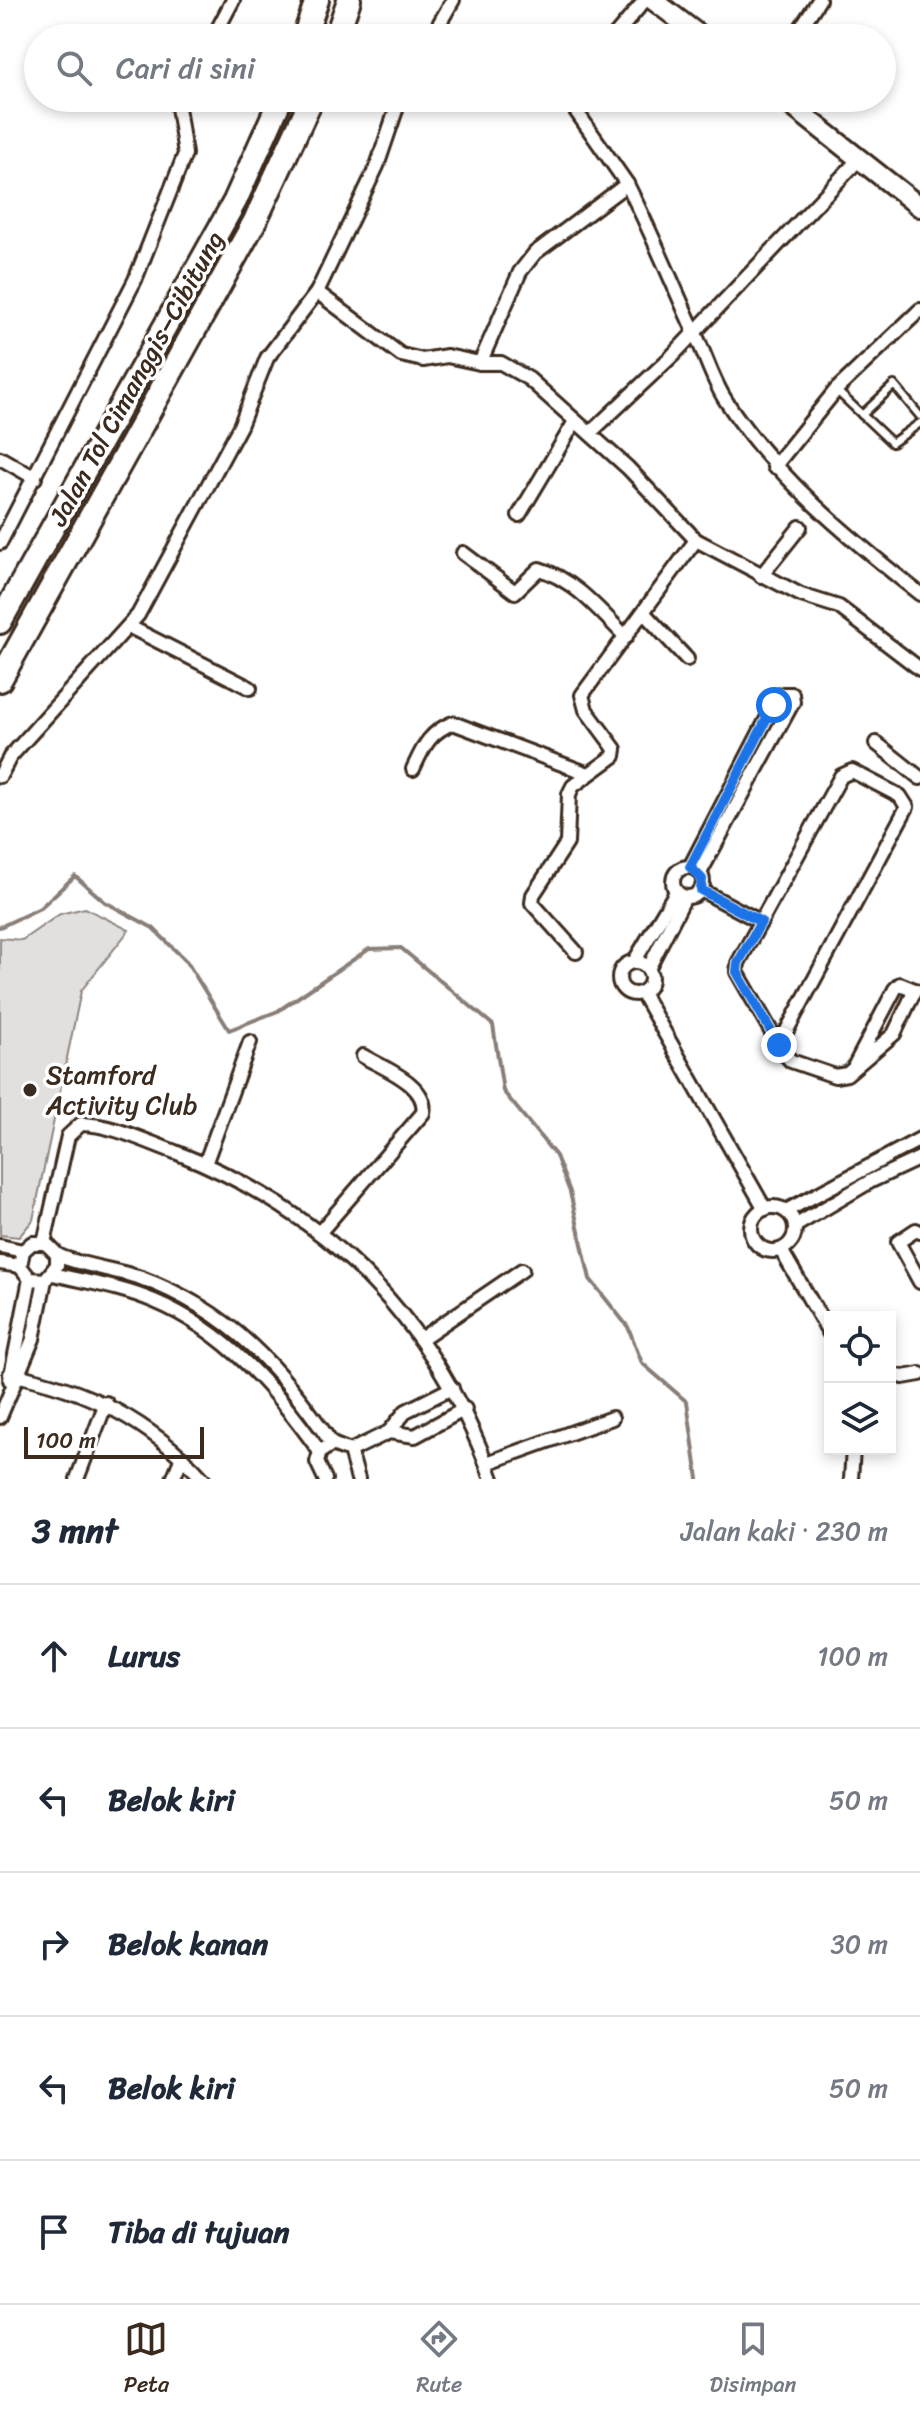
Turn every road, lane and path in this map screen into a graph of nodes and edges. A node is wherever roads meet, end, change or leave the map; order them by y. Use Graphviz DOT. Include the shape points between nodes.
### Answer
graph roads {
  1 [pos="233,0"];
  2 [pos="317,0"];
  3 [pos="349,0"];
  4 [pos="453,0"];
  5 [pos="645,0"];
  6 [pos="653,0"];
  7 [pos="819,0"];
  8 [pos="220,24"];
  9 [pos="309,24"];
  10 [pos="341,24"];
  11 [pos="439,24"];
  12 [pos="625,24"];
  13 [pos="685,24"];
  14 [pos="803,24"];
  15 [pos="179,112"];
  16 [pos="275,112"];
  17 [pos="306,112"];
  18 [pos="395,112"];
  19 [pos="577,112"];
  20 [pos="801,112"];
  21 [pos="861,157"];
  22 [pos="627,184"];
  23 [pos="920,207"];
  24 [pos="317,292"];
  25 [pos="920,310"];
  26 [pos="694,330"];
  27 [pos="480,363"];
  28 [pos="836,390"];
  29 [pos="862,415"];
  30 [pos="920,416"];
  31 [pos="574,423"];
  32 [pos="920,423"];
  33 [pos="590,433"];
  34 [pos="0,458"];
  35 [pos="774,467"];
  36 [pos="35,478"];
  37 [pos="519,515"];
  38 [pos="800,527"];
  39 [pos="696,540"];
  40 [pos="0,543"];
  41 [pos="463,553"];
  42 [pos="761,576"];
  43 [pos="920,594"];
  44 [pos="644,613"];
  45 [pos="0,622"];
  46 [pos="130,627"];
  47 [pos="626,637"];
  48 [pos="687,659"];
  49 [pos="920,669"];
  50 [pos="0,680"];
  51 [pos="250,688"];
  52 [pos="876,743"];
  53 [pos="413,769"];
  54 [pos="586,773"];
  55 [pos="0,776"];
  56 [pos="920,778"];
  57 [pos="695,870"];
  58 [pos="701,890"];
  59 [pos="680,894"];
  60 [pos="761,922"];
  61 [pos="576,952"];
  62 [pos="634,962"];
  63 [pos="648,969"];
  64 [pos="642,993"];
  65 [pos="250,1042"];
  66 [pos="779,1045"];
  67 [pos="363,1056"];
  68 [pos="855,1065"];
  69 [pos="920,1139"];
  70 [pos="920,1158"];
  71 [pos="205,1164"];
  72 [pos="765,1209"];
  73 [pos="786,1211"];
  74 [pos="795,1226"];
  75 [pos="920,1232"];
  76 [pos="319,1233"];
  77 [pos="44,1243"];
  78 [pos="0,1246"];
  79 [pos="781,1250"];
  80 [pos="23,1251"];
  81 [pos="57,1255"];
  82 [pos="0,1263"];
  83 [pos="20,1266"];
  84 [pos="522,1270"];
  85 [pos="49,1277"];
  86 [pos="30,1279"];
  87 [pos="920,1282"];
  88 [pos="824,1324"];
  89 [pos="422,1338"];
  90 [pos="920,1374"];
  91 [pos="15,1375"];
  92 [pos="896,1376"];
  93 [pos="452,1388"];
  94 [pos="106,1403"];
  95 [pos="465,1409"];
  96 [pos="0,1417"];
  97 [pos="612,1418"];
  98 [pos="389,1432"];
  99 [pos="332,1444"];
  100 [pos="350,1451"];
  101 [pos="320,1452"];
  102 [pos="853,1455"];
  103 [pos="182,1457"];
  104 [pos="487,1463"];
  105 [pos="352,1476"];
  106 [pos="77,1479"];
  107 [pos="173,1479"];
  108 [pos="203,1479"];
  109 [pos="325,1479"];
  110 [pos="492,1479"];
  111 [pos="851,1479"];
  1 -- 8 [label="street"];
  2 -- 9 [label="highway"];
  3 -- 10 [label="highway"];
  4 -- 11 [label="street"];
  5 -- 12 [label="street"];
  6 -- 13 [label="main road"];
  7 -- 14 [label="street"];
  15 -- 36 [label="street" via="185,154 135,280"];
  16 -- 45 [label="highway, Jalan Tol Cimanggis–Cibitung" via="235,201"];
  17 -- 50 [label="highway, Jalan Tol Cimanggis–Cibitung" via="255,221"];
  18 -- 24 [label="street" via="377,166"];
  19 -- 22 [label="street"];
  20 -- 21 [label="main road"];
  21 -- 23 [label="main road"];
  21 -- 26 [label="street"];
  22 -- 26 [label="street"];
  22 -- 27 [label="street" via="535,253 520,272"];
  24 -- 27 [label="street" via="401,355"];
  24 -- 46 [label="street" via="267,358 240,426"];
  25 -- 28 [label="street"];
  26 -- 33 [label="street"];
  26 -- 35 [label="street" via="724,398"];
  27 -- 31 [label="street" via="501,363 529,379"];
  28 -- 29 [label="lane"];
  28 -- 35 [label="street"];
  29 -- 30 [label="lane" via="894,385"];
  29 -- 32 [label="lane" via="892,443"];
  31 -- 33 [label="street"];
  31 -- 37 [label="street"];
  33 -- 39 [label="street"];
  34 -- 36 [label="street"];
  35 -- 43 [label="street"];
  36 -- 40 [label="street"];
  38 -- 42 [label="street"];
  39 -- 42 [label="street"];
  39 -- 44 [label="street"];
  41 -- 47 [label="street" via="515,592 539,569 550,572 589,600"];
  42 -- 49 [label="street" via="839,607"];
  44 -- 47 [label="street"];
  44 -- 48 [label="street"];
  46 -- 51 [label="street"];
  46 -- 55 [label="street" via="10,757"];
  47 -- 54 [label="street" via="582,695 586,710 615,749 609,763"];
  52 -- 56 [label="street"];
  53 -- 54 [label="street" via="427,739 453,723"];
  54 -- 61 [label="street" via="569,794 567,843 533,895 537,911"];
  57 -- 57 [label="street" via="774,705 783,694 792,694 793,702"];
  57 -- 58 [label="street"];
  57 -- 59 [label="street" via="675,875"];
  58 -- 59 [label="street"];
  58 -- 60 [label="street"];
  59 -- 62 [label="street"];
  59 -- 63 [label="street"];
  60 -- 66 [label="street" via="737,972"];
  60 -- 66 [label="street" via="844,773 852,771 906,801 902,819"];
  62 -- 63 [label="street"];
  62 -- 64 [label="street" via="624,967 620,983 631,994"];
  63 -- 64 [label="street" via="651,979"];
  64 -- 72 [label="street"];
  65 -- 71 [label="street"];
  66 -- 68 [label="street" via="791,1061 835,1076 847,1074"];
  67 -- 76 [label="street" via="412,1086 425,1105"];
  68 -- 68 [label="street" via="894,1034 915,990 900,984 895,989"];
  69 -- 73 [label="street"];
  70 -- 74 [label="street"];
  71 -- 76 [label="street"];
  71 -- 77 [label="street" via="88,1124 76,1126 68,1136"];
  72 -- 73 [label="street"];
  72 -- 79 [label="street" via="752,1223 755,1242 762,1249"];
  73 -- 74 [label="street"];
  74 -- 79 [label="street" via="790,1245"];
  75 -- 87 [label="street" via="898,1242"];
  76 -- 89 [label="street" via="378,1284"];
  77 -- 80 [label="street" via="32,1243"];
  77 -- 81 [label="street"];
  78 -- 80 [label="street"];
  79 -- 88 [label="street"];
  80 -- 83 [label="street"];
  81 -- 85 [label="street"];
  81 -- 99 [label="street" via="142,1278 226,1324 294,1387"];
  82 -- 83 [label="street"];
  83 -- 86 [label="street"];
  84 -- 89 [label="street"];
  85 -- 86 [label="street"];
  85 -- 91 [label="street" via="33,1339"];
  85 -- 101 [label="street" via="135,1294 178,1313 253,1367"];
  86 -- 91 [label="street"];
  89 -- 93 [label="street"];
  90 -- 92 [label="street"];
  91 -- 94 [label="street"];
  91 -- 96 [label="street"];
  93 -- 95 [label="street"];
  93 -- 98 [label="street" via="406,1411"];
  94 -- 103 [label="street" via="149,1428"];
  94 -- 106 [label="street"];
  95 -- 98 [label="street" via="415,1436"];
  95 -- 104 [label="street"];
  97 -- 104 [label="street"];
  98 -- 100 [label="street"];
  99 -- 100 [label="street"];
  99 -- 101 [label="street"];
  100 -- 105 [label="street"];
  101 -- 109 [label="street" via="319,1472"];
  102 -- 111 [label="street"];
  103 -- 107 [label="street"];
  103 -- 108 [label="street"];
  104 -- 110 [label="street"];
}
